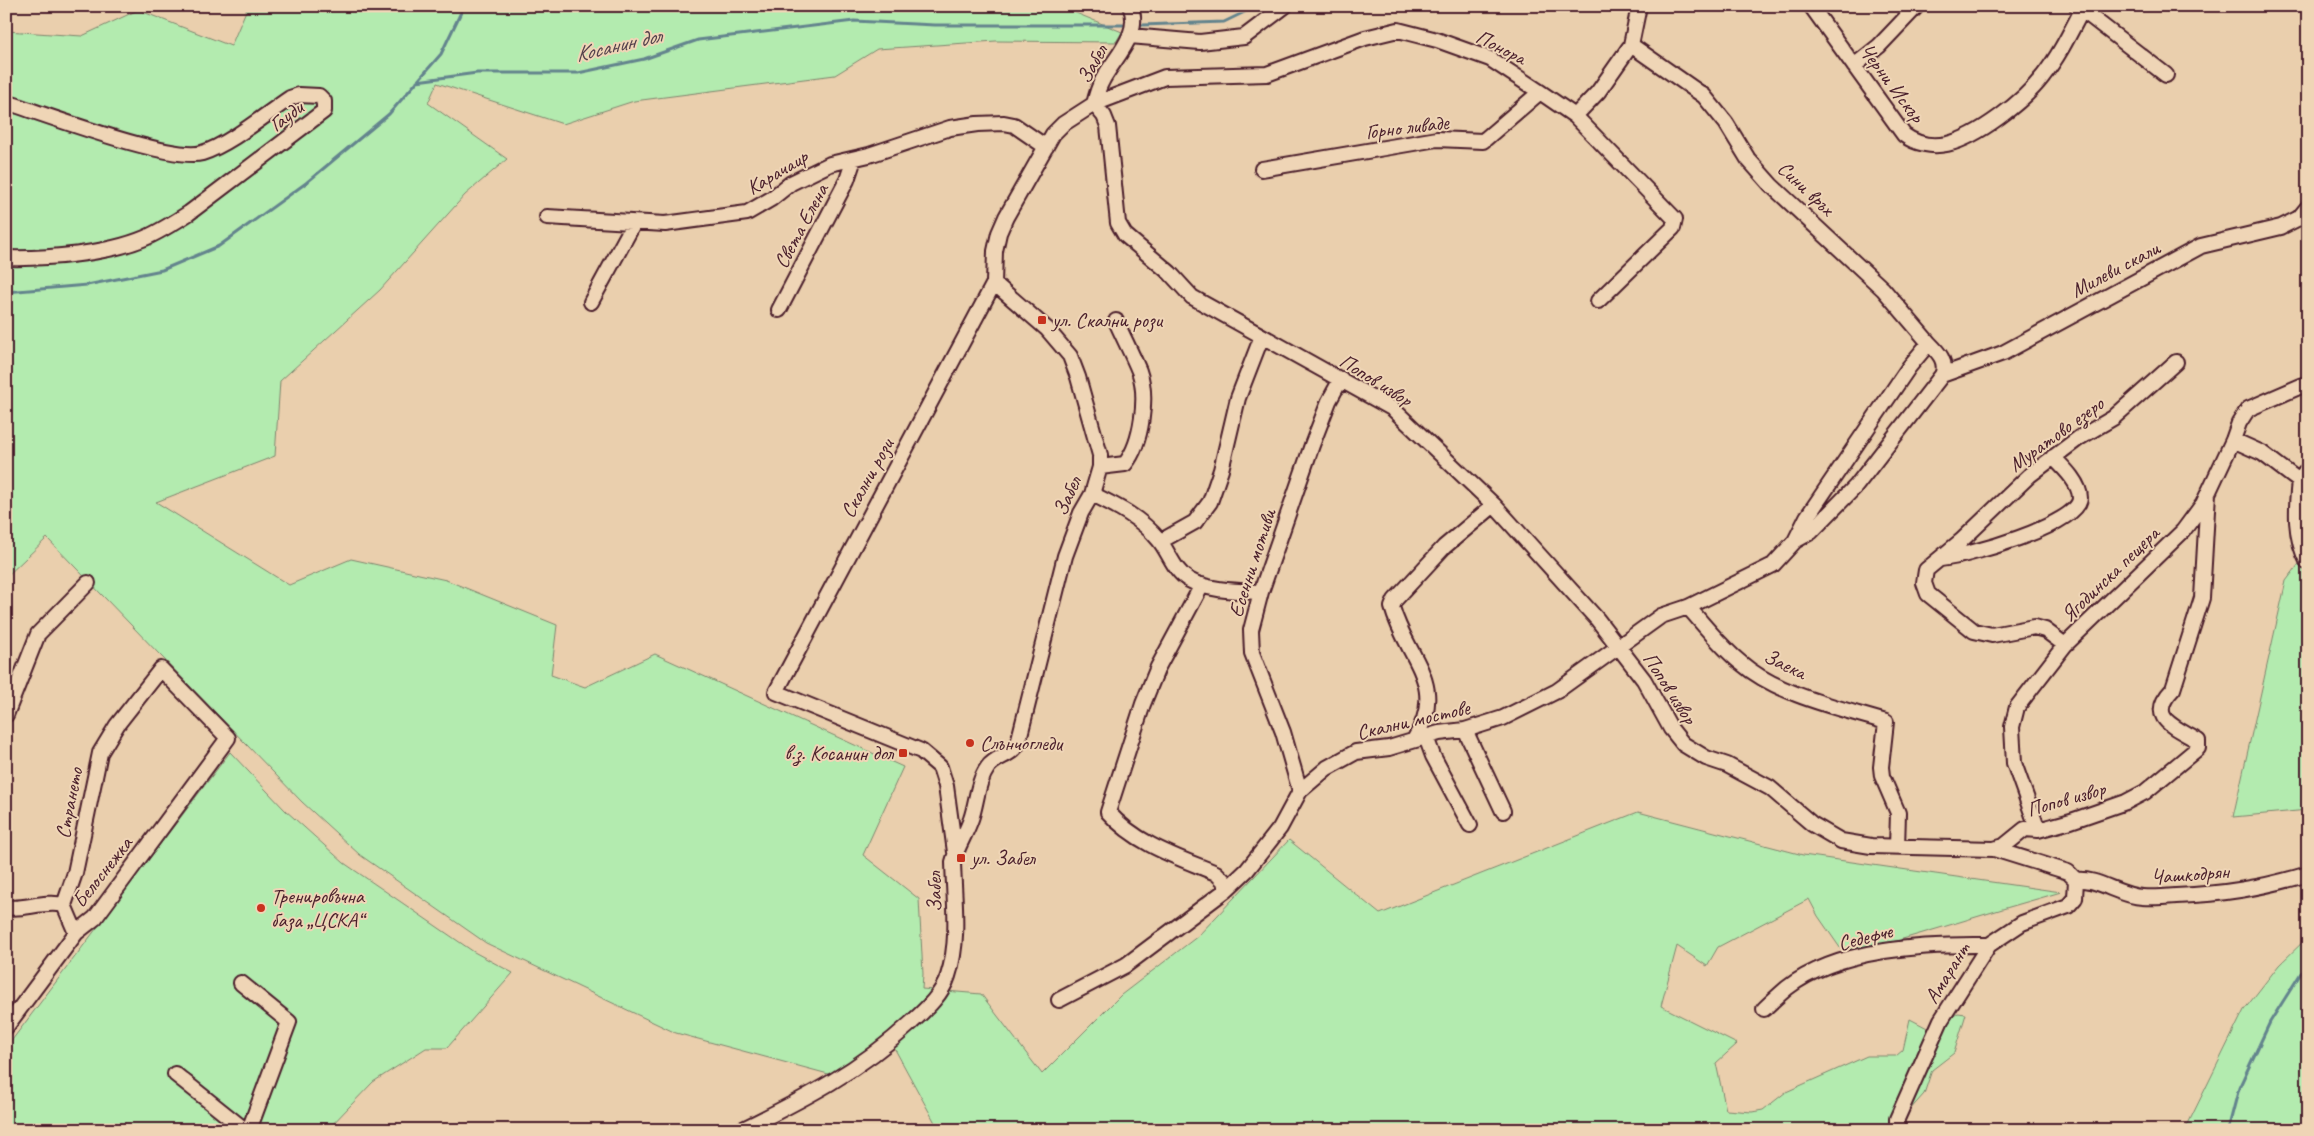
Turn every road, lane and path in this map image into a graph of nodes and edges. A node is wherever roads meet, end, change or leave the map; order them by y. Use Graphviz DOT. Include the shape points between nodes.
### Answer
graph roads {
  1 [pos="1130,6"];
  2 [pos="1285,6"];
  3 [pos="1639,6"];
  4 [pos="1811,6"];
  5 [pos="1917,6"];
  6 [pos="2079,8"];
  7 [pos="1130,36"];
  8 [pos="1631,45"];
  9 [pos="1854,66"];
  10 [pos="2166,75"];
  11 [pos="1540,92"];
  12 [pos="6,102"];
  13 [pos="1094,104"];
  14 [pos="1575,116"];
  15 [pos="1046,147"];
  16 [pos="854,159"];
  17 [pos="1262,169"];
  18 [pos="2308,207"];
  19 [pos="547,217"];
  20 [pos="634,223"];
  21 [pos="6,258"];
  22 [pos="994,283"];
  23 [pos="1598,301"];
  24 [pos="591,302"];
  25 [pos="779,310"];
  26 [pos="1116,321"];
  27 [pos="1262,336"];
  28 [pos="1929,343"];
  29 [pos="2176,362"];
  30 [pos="1942,375"];
  31 [pos="1341,379"];
  32 [pos="2308,383"];
  33 [pos="2234,440"];
  34 [pos="2053,457"];
  35 [pos="1100,467"];
  36 [pos="2308,470"];
  37 [pos="2299,481"];
  38 [pos="2208,493"];
  39 [pos="1092,494"];
  40 [pos="1494,506"];
  41 [pos="1160,541"];
  42 [pos="1795,541"];
  43 [pos="1938,559"];
  44 [pos="2308,563"];
  45 [pos="88,583"];
  46 [pos="1202,584"];
  47 [pos="1261,592"];
  48 [pos="1688,607"];
  49 [pos="2065,645"];
  50 [pos="1620,647"];
  51 [pos="161,669"];
  52 [pos="6,715"];
  53 [pos="1465,730"];
  54 [pos="1420,738"];
  55 [pos="1300,791"];
  56 [pos="1503,811"];
  57 [pos="1470,825"];
  58 [pos="2038,830"];
  59 [pos="1897,846"];
  60 [pos="1994,849"];
  61 [pos="955,852"];
  62 [pos="2308,874"];
  63 [pos="2076,880"];
  64 [pos="1226,890"];
  65 [pos="64,904"];
  66 [pos="6,907"];
  67 [pos="76,933"];
  68 [pos="1989,944"];
  69 [pos="241,983"];
  70 [pos="1059,1000"];
  71 [pos="1764,1009"];
  72 [pos="6,1027"];
  73 [pos="175,1074"];
  74 [pos="245,1130"];
  75 [pos="250,1130"];
  76 [pos="741,1130"];
  77 [pos="1897,1130"];
  1 -- 7 [label="street" via="1134,20"];
  2 -- 7 [label="street" via="1244,37 1200,42"];
  3 -- 8 [label="street"];
  4 -- 9 [label="street, Черни Искър"];
  5 -- 9 [label="street" via="1879,46"];
  6 -- 9 [label="street, Черни Искър" via="2059,54 2029,93 1976,132 1946,144 1913,142 1904,135"];
  6 -- 10 [label="street"];
  7 -- 13 [label="street, Забел" via="1101,82"];
  8 -- 14 [label="street" via="1598,92"];
  8 -- 28 [label="street, Сини връх" via="1704,96 1726,123 1748,159 1771,185 1882,289"];
  11 -- 13 [label="street, Понора" via="1490,58 1398,30 1364,38 1267,74 1165,77"];
  11 -- 14 [label="street, Понора"];
  11 -- 17 [label="street, Горно ливаде" via="1483,141 1437,139"];
  12 -- 21 [label="street, Гауди" via="135,143 188,155 216,148 290,98 319,96 324,101 324,111 168,227 143,239 79,253"];
  13 -- 15 [label="street, Забел" via="1063,124"];
  13 -- 27 [label="street, Попов извор" via="1108,126 1118,223 1126,235 1170,272 1192,297"];
  14 -- 23 [label="street, Понора" via="1675,222 1673,228"];
  15 -- 16 [label="street, Карачаир" via="1014,125 977,124 950,128"];
  15 -- 22 [label="street, Забел" via="999,233"];
  16 -- 20 [label="street, Карачаир" via="830,164 791,183 748,213 665,224"];
  16 -- 25 [label="street, Света Елена" via="847,180"];
  18 -- 30 [label="street, Милеви скали" via="2298,218 2281,227 2201,246 2003,353"];
  19 -- 20 [label="street, Карачаир"];
  20 -- 24 [label="street"];
  22 -- 35 [label="street, Забел" via="1047,329 1070,356 1098,445"];
  22 -- 61 [label="street, Скални рози" via="776,692 920,752 940,767 946,786"];
  26 -- 35 [label="street" via="1140,372 1142,422 1135,448 1125,464"];
  27 -- 31 [label="street, Попов извор"];
  27 -- 41 [label="street" via="1238,398 1210,502 1195,522"];
  28 -- 30 [label="street, Сини връх" via="1942,360"];
  28 -- 42 [label="street" via="1807,517"];
  29 -- 34 [label="street, Муратово езеро" via="2113,418"];
  30 -- 42 [label="street" via="1856,486 1811,532"];
  31 -- 40 [label="street, Попов извор" via="1393,409"];
  31 -- 47 [label="street, Есенни мотиви" via="1312,445"];
  32 -- 33 [label="street, Ягодинска пещера" via="2248,409"];
  33 -- 37 [label="street" via="2262,453"];
  33 -- 38 [label="street, Ягодинска пещера"];
  34 -- 43 [label="street, Муратово езеро" via="1961,542"];
  34 -- 43 [label="street" via="2069,474 2079,492 2076,508 2036,532 1971,554"];
  35 -- 39 [label="street, Забел"];
  36 -- 37 [label="street"];
  37 -- 44 [label="street" via="2296,507 2298,534"];
  38 -- 49 [label="street, Ягодинска пещера" via="2178,536"];
  38 -- 58 [label="street, Попов извор" via="2202,598 2172,689 2160,706 2167,722 2198,742 2198,748 2145,792 2126,802"];
  39 -- 41 [label="street" via="1147,526"];
  39 -- 61 [label="street, Забел" via="1065,556 1018,743 1012,752 989,765"];
  40 -- 50 [label="street, Попов извор"];
  40 -- 54 [label="street" via="1444,547 1392,607 1428,689 1428,708"];
  41 -- 46 [label="street" via="1181,574"];
  42 -- 48 [label="street" via="1773,565"];
  43 -- 49 [label="street, Муратово езеро" via="1926,570 1925,589 1968,628 1992,635 2034,627"];
  45 -- 52 [label="street" via="38,634"];
  46 -- 47 [label="street"];
  46 -- 64 [label="street" via="1158,667 1108,812 1118,824 1150,846 1216,873 1224,881"];
  47 -- 55 [label="street, Есенни мотиви" via="1251,630 1252,653 1283,732"];
  48 -- 50 [label="street, Скални мостове" via="1661,616"];
  48 -- 59 [label="street, Заека" via="1727,650 1755,674 1814,699 1886,722 1881,767 1898,813"];
  49 -- 58 [label="street, Ягодинска пещера" via="2022,699 2012,727 2014,762"];
  50 -- 53 [label="street, Скални мостове" via="1557,691 1503,718"];
  50 -- 59 [label="street, Попов извор" via="1683,744 1770,788 1812,824 1841,841"];
  51 -- 65 [label="street, Странето" via="116,725 100,753 75,873"];
  51 -- 67 [label="street, Белоснежка" via="228,738 95,918"];
  53 -- 54 [label="street, Скални мостове"];
  53 -- 56 [label="street"];
  54 -- 55 [label="street, Скални мостове" via="1388,748 1356,752 1327,768"];
  54 -- 57 [label="street"];
  55 -- 64 [label="street, Скални мостове" via="1280,828 1247,870"];
  58 -- 60 [label="street, Попов извор" via="2026,829 2004,846"];
  59 -- 60 [label="street, Попов извор"];
  60 -- 63 [label="street" via="2059,868"];
  61 -- 76 [label="street, Забел" via="953,955 948,978 935,999 891,1042 834,1083"];
  62 -- 63 [label="street, Чашкодрян" via="2235,892 2142,898 2084,879"];
  63 -- 68 [label="street, Амарант" via="2076,893 2068,906 2022,923"];
  64 -- 70 [label="street, Скални мостове" via="1126,964"];
  65 -- 66 [label="street" via="47,902"];
  65 -- 67 [label="street"];
  67 -- 72 [label="street, Белоснежка"];
  68 -- 71 [label="street, Седефче" via="1907,946 1846,961 1801,979"];
  68 -- 77 [label="street, Амарант" via="1941,1020 1896,1119"];
  69 -- 75 [label="street" via="288,1022"];
  73 -- 74 [label="street"];
}
